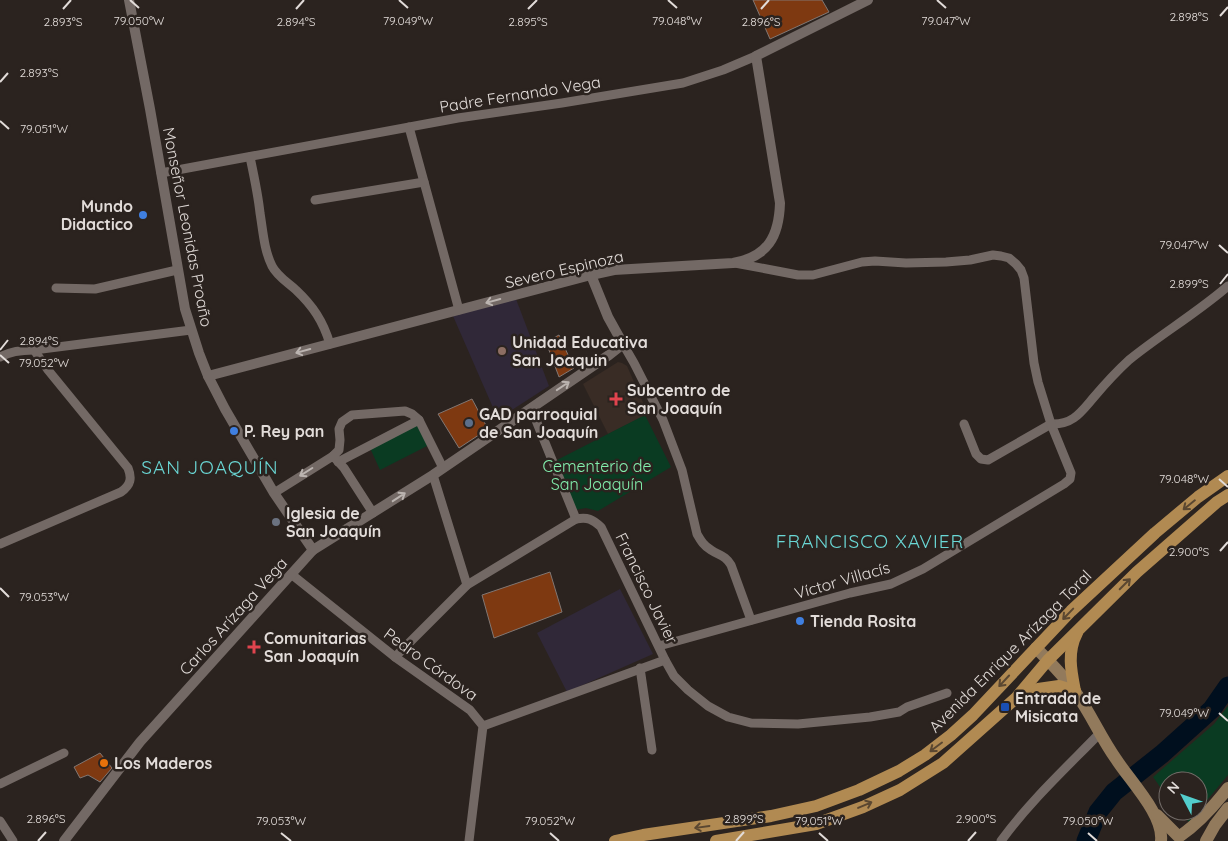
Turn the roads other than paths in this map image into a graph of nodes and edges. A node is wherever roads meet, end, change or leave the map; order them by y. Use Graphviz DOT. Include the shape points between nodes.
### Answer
graph roads {
  1 [pos="129,0"];
  2 [pos="868,0"];
  3 [pos="756,56"];
  4 [pos="409,127"];
  5 [pos="250,157"];
  6 [pos="162,173"];
  7 [pos="424,182"];
  8 [pos="315,200"];
  9 [pos="733,263"];
  10 [pos="177,270"];
  11 [pos="591,275"];
  12 [pos="1228,286"];
  13 [pos="56,288"];
  14 [pos="459,310"];
  15 [pos="191,330"];
  16 [pos="330,344"];
  17 [pos="623,344"];
  18 [pos="34,350"];
  19 [pos="0,356"];
  20 [pos="208,376"];
  21 [pos="531,408"];
  22 [pos="420,420"];
  23 [pos="964,424"];
  24 [pos="1051,424"];
  25 [pos="336,459"];
  26 [pos="444,468"];
  27 [pos="434,475"];
  28 [pos="1228,476"];
  29 [pos="274,492"];
  30 [pos="1228,495"];
  31 [pos="373,513"];
  32 [pos="576,519"];
  33 [pos="0,544"];
  34 [pos="313,550"];
  35 [pos="291,574"];
  36 [pos="467,585"];
  37 [pos="751,620"];
  38 [pos="1078,631"];
  39 [pos="659,646"];
  40 [pos="1036,648"];
  41 [pos="395,658"];
  42 [pos="665,660"];
  43 [pos="1048,660"];
  44 [pos="640,668"];
  45 [pos="1075,691"];
  46 [pos="947,693"];
  47 [pos="1016,698"];
  48 [pos="483,726"];
  49 [pos="1100,733"];
  50 [pos="652,750"];
  51 [pos="64,753"];
  52 [pos="0,784"];
  53 [pos="1228,788"];
  54 [pos="1228,808"];
  55 [pos="1152,809"];
  56 [pos="0,820"];
  57 [pos="1183,838"];
  58 [pos="13,841"];
  59 [pos="64,841"];
  60 [pos="469,841"];
  61 [pos="615,841"];
  62 [pos="716,841"];
  63 [pos="1001,841"];
  64 [pos="1162,841"];
  65 [pos="1206,841"];
  1 -- 6 [label="street, Monseñor Leonidas Proaño"];
  2 -- 3 [label="street, Padre Fernando Vega"];
  3 -- 4 [label="street, Padre Fernando Vega" via="683,83"];
  3 -- 9 [label="street, Severo Espinoza" via="780,203 779,218 774,235 762,251"];
  4 -- 5 [label="street, Padre Fernando Vega"];
  4 -- 7 [label="street"];
  5 -- 6 [label="street, Padre Fernando Vega"];
  5 -- 16 [label="street" via="266,250 272,267 318,316"];
  6 -- 10 [label="street, Monseñor Leonidas Proaño"];
  7 -- 8 [label="street"];
  7 -- 14 [label="street"];
  9 -- 11 [label="street, Severo Espinoza" via="614,270"];
  9 -- 24 [label="street" via="813,275 862,262 946,262 993,255 1009,258 1024,278 1034,364"];
  10 -- 13 [label="street" via="95,289"];
  10 -- 15 [label="street, Monseñor Leonidas Proaño"];
  11 -- 14 [label="street, Severo Espinoza, one-way"];
  11 -- 17 [label="street"];
  12 -- 24 [label="street" via="1127,362 1079,415 1069,422"];
  14 -- 16 [label="street, Severo Espinoza"];
  15 -- 18 [label="street"];
  15 -- 20 [label="street, Monseñor Leonidas Proaño"];
  16 -- 20 [label="street, Severo Espinoza, one-way"];
  21 -- 17 [label="street, Carlos Arízaga Vega, one-way"];
  17 -- 37 [label="street" via="676,453 698,534 709,549 721,554 731,565"];
  18 -- 19 [label="street"];
  18 -- 33 [label="street" via="128,468 130,482 121,492"];
  20 -- 29 [label="street, Monseñor Leonidas Proaño"];
  21 -- 26 [label="street, Carlos Arízaga Vega"];
  21 -- 32 [label="street"];
  22 -- 25 [label="street"];
  22 -- 25 [label="street" via="405,411 352,415 342,422 339,429"];
  22 -- 26 [label="street"];
  23 -- 24 [label="street" via="976,454 988,460"];
  24 -- 37 [label="street, Víctor Villacís" via="1070,473 1070,479 1064,484 931,564 891,584"];
  25 -- 29 [label="street, one-way"];
  25 -- 31 [label="street"];
  26 -- 27 [label="street, Carlos Arízaga Vega"];
  31 -- 27 [label="street, Carlos Arízaga Vega, one-way"];
  27 -- 36 [label="street"];
  28 -- 40 [label="main road, Avenida Enrique Arízaga Toral, one-way" via="1154,533"];
  29 -- 34 [label="street, Monseñor Leonidas Proaño"];
  38 -- 30 [label="main road, Avenida Enrique Arízaga Toral, one-way" via="1137,572"];
  31 -- 34 [label="street, Carlos Arízaga Vega"];
  32 -- 36 [label="street"];
  32 -- 39 [label="street, Francisco Javier" via="593,520 601,527"];
  34 -- 35 [label="street, Carlos Arízaga Vega"];
  35 -- 41 [label="street, Pedro Córdova"];
  35 -- 59 [label="street, Carlos Arízaga Vega" via="140,742"];
  36 -- 41 [label="street"];
  37 -- 39 [label="street, Víctor Villacís"];
  38 -- 43 [label="main road, Avenida Enrique Arízaga Toral"];
  38 -- 45 [label="main road" via="1072,641 1070,657"];
  39 -- 42 [label="street, Francisco Javier"];
  40 -- 43 [label="main road"];
  40 -- 61 [label="main road, Avenida Enrique Arízaga Toral, one-way" via="951,735 899,771 859,790 816,806 770,816"];
  41 -- 48 [label="street, Pedro Córdova" via="470,710"];
  42 -- 44 [label="street"];
  42 -- 46 [label="street, Francisco Javier" via="674,676 708,706 728,717 751,723 798,724 899,712"];
  43 -- 45 [label="main road"];
  43 -- 47 [label="main road, Avenida Enrique Arízaga Toral"];
  44 -- 48 [label="street"];
  44 -- 50 [label="street"];
  45 -- 47 [label="main road" via="1050,687"];
  45 -- 49 [label="main road"];
  62 -- 47 [label="main road, Avenida Enrique Arízaga Toral, one-way" via="816,824 900,790 943,763"];
  48 -- 60 [label="street"];
  49 -- 55 [label="main road"];
  49 -- 63 [label="street" via="1044,789"];
  51 -- 52 [label="street"];
  53 -- 57 [label="main road"];
  54 -- 65 [label="main road"];
  55 -- 57 [label="main road"];
  55 -- 64 [label="main road" via="1160,826"];
  56 -- 58 [label="street"];
  57 -- 64 [label="main road" via="1173,836"];
}
